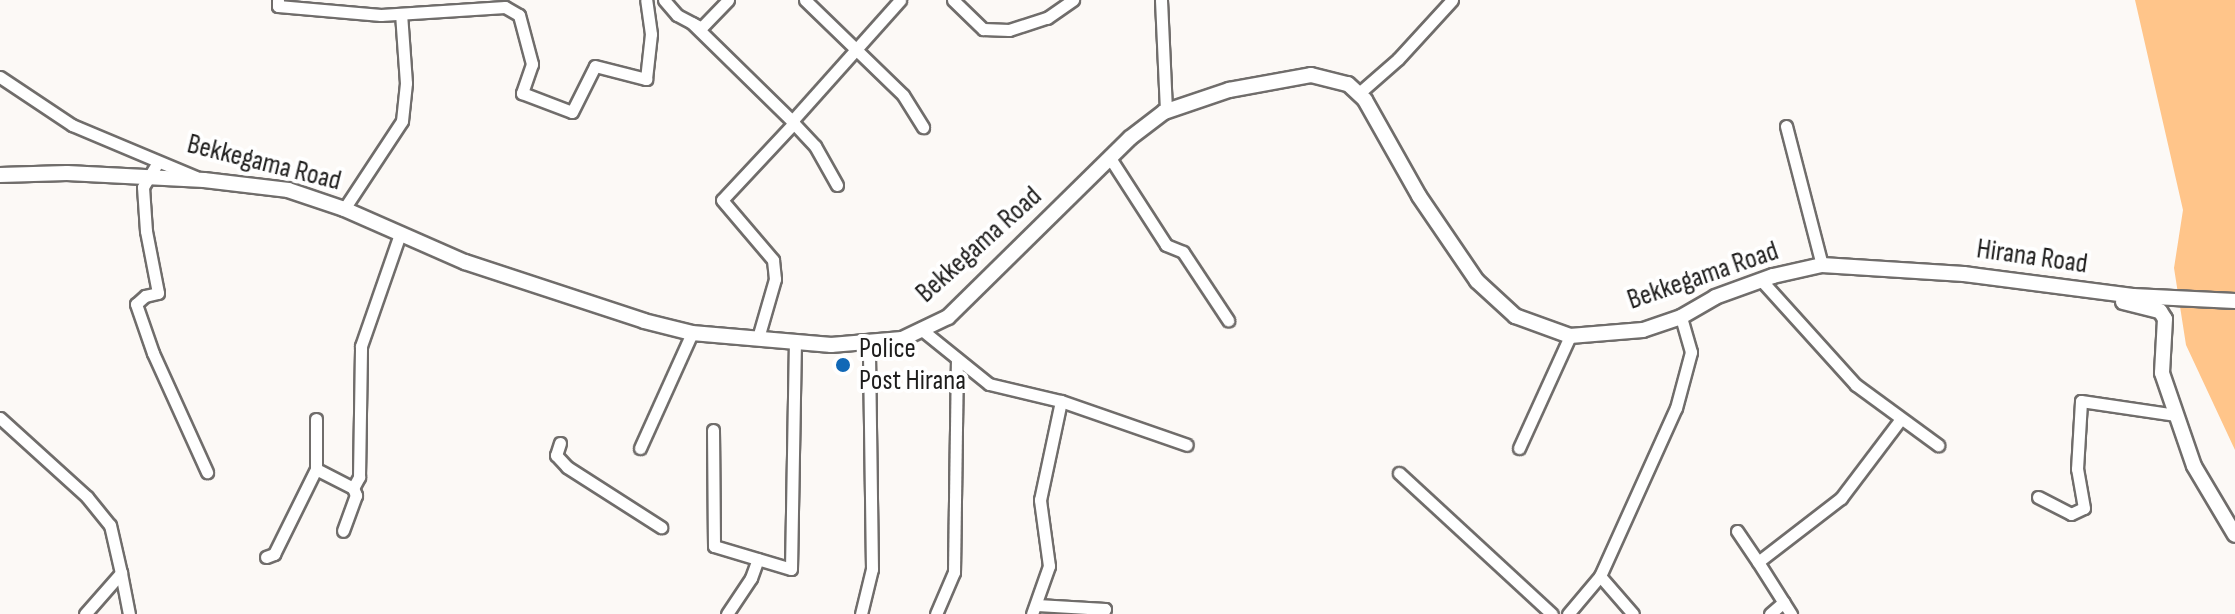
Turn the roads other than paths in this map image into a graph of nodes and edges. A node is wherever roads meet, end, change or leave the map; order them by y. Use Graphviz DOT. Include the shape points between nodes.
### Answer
graph roads {
  1 [pos="278,0"];
  2 [pos="646,0"];
  3 [pos="664,0"];
  4 [pos="728,0"];
  5 [pos="805,0"];
  6 [pos="900,0"];
  7 [pos="953,0"];
  8 [pos="1073,0"];
  9 [pos="1161,0"];
  10 [pos="1452,0"];
  11 [pos="505,3"];
  12 [pos="316,5"];
  13 [pos="443,5"];
  14 [pos="401,14"];
  15 [pos="692,23"];
  16 [pos="858,52"];
  17 [pos="0,77"];
  18 [pos="1358,94"];
  19 [pos="1166,111"];
  20 [pos="794,123"];
  21 [pos="1786,126"];
  22 [pos="923,127"];
  23 [pos="1110,158"];
  24 [pos="158,162"];
  25 [pos="0,175"];
  26 [pos="149,177"];
  27 [pos="204,180"];
  28 [pos="837,185"];
  29 [pos="344,209"];
  30 [pos="400,234"];
  31 [pos="1822,265"];
  32 [pos="1761,280"];
  33 [pos="2109,293"];
  34 [pos="2235,301"];
  35 [pos="1681,317"];
  36 [pos="1228,320"];
  37 [pos="922,330"];
  38 [pos="692,333"];
  39 [pos="1570,336"];
  40 [pos="758,338"];
  41 [pos="795,342"];
  42 [pos="869,342"];
  43 [pos="957,359"];
  44 [pos="1061,401"];
  45 [pos="2176,415"];
  46 [pos="0,418"];
  47 [pos="316,419"];
  48 [pos="1900,420"];
  49 [pos="713,430"];
  50 [pos="560,443"];
  51 [pos="1187,445"];
  52 [pos="1938,445"];
  53 [pos="640,448"];
  54 [pos="1519,448"];
  55 [pos="316,469"];
  56 [pos="207,472"];
  57 [pos="1399,473"];
  58 [pos="353,488"];
  59 [pos="2038,497"];
  60 [pos="661,527"];
  61 [pos="343,531"];
  62 [pos="1737,531"];
  63 [pos="2235,535"];
  64 [pos="266,557"];
  65 [pos="758,559"];
  66 [pos="1758,562"];
  67 [pos="121,573"];
  68 [pos="1600,576"];
  69 [pos="1784,602"];
  70 [pos="1034,610"];
  71 [pos="85,614"];
  72 [pos="129,614"];
  73 [pos="727,614"];
  74 [pos="861,614"];
  75 [pos="936,614"];
  76 [pos="1102,614"];
  77 [pos="1552,614"];
  78 [pos="1568,614"];
  79 [pos="1633,614"];
  80 [pos="1770,614"];
  81 [pos="1791,614"];
  1 -- 12 [label="street" via="278,6"];
  2 -- 11 [label="street" via="651,34 646,79 595,66 572,112 522,93 532,64 519,15"];
  3 -- 15 [label="street"];
  4 -- 15 [label="street" via="701,28"];
  5 -- 16 [label="street"];
  6 -- 16 [label="street"];
  7 -- 8 [label="street" via="983,29 1009,30 1047,18"];
  9 -- 19 [label="street"];
  10 -- 18 [label="street"];
  11 -- 13 [label="street"];
  12 -- 14 [label="street"];
  13 -- 14 [label="street"];
  14 -- 29 [label="street" via="406,83 402,121"];
  15 -- 20 [label="street"];
  16 -- 20 [label="street"];
  16 -- 22 [label="street" via="903,95"];
  17 -- 24 [label="street, Bekkegama Road" via="72,125"];
  18 -- 19 [label="street, Bekkegama Road" via="1348,84 1311,75 1229,90"];
  18 -- 39 [label="street, Bekkegama Road" via="1477,281 1515,316"];
  19 -- 23 [label="street, Bekkegama Road"];
  20 -- 28 [label="street" via="815,146"];
  20 -- 40 [label="street" via="722,200 773,260 775,279"];
  21 -- 31 [label="street"];
  23 -- 36 [label="street" via="1166,245 1183,252"];
  23 -- 37 [label="street, Bekkegama Road" via="948,317"];
  24 -- 26 [label="street"];
  24 -- 27 [label="street, Bekkegama Road"];
  25 -- 26 [label="street"];
  26 -- 27 [label="street"];
  26 -- 56 [label="street" via="143,187 146,231 158,293 136,304"];
  27 -- 29 [label="street, Bekkegama Road" via="288,190"];
  29 -- 30 [label="street, Bekkegama Road"];
  30 -- 38 [label="street, Bekkegama Road" via="465,262"];
  30 -- 58 [label="street" via="361,346 359,477"];
  31 -- 32 [label="street, Bekkegama Road"];
  31 -- 33 [label="street, Hirana Road" via="1964,274"];
  32 -- 35 [label="street, Bekkegama Road"];
  32 -- 48 [label="street" via="1856,385"];
  33 -- 34 [label="street, Hirana Road"];
  33 -- 45 [label="street" via="2160,311 2165,319 2162,373"];
  35 -- 39 [label="street, Bekkegama Road" via="1643,330"];
  35 -- 68 [label="street" via="1691,352 1676,408"];
  37 -- 42 [label="street, Bekkegama Road" via="902,339"];
  37 -- 43 [label="street"];
  38 -- 40 [label="street, Bekkegama Road"];
  38 -- 53 [label="street"];
  39 -- 54 [label="street"];
  40 -- 41 [label="street, Bekkegama Road"];
  41 -- 42 [label="street, Bekkegama Road"];
  41 -- 65 [label="street" via="791,569"];
  42 -- 74 [label="street" via="872,569"];
  43 -- 44 [label="street" via="989,384"];
  43 -- 75 [label="street" via="954,572"];
  44 -- 51 [label="street"];
  44 -- 70 [label="street" via="1040,500 1049,566"];
  45 -- 59 [label="street" via="2081,401 2077,469 2084,508 2071,514"];
  45 -- 63 [label="street" via="2194,466"];
  46 -- 67 [label="street" via="87,497 110,525"];
  47 -- 55 [label="street"];
  48 -- 52 [label="street"];
  48 -- 66 [label="street" via="1841,498"];
  49 -- 65 [label="street" via="714,546"];
  50 -- 60 [label="street" via="556,455 567,467"];
  55 -- 58 [label="street"];
  55 -- 64 [label="street" via="274,554"];
  57 -- 77 [label="street"];
  58 -- 61 [label="street" via="356,495"];
  62 -- 66 [label="street"];
  65 -- 73 [label="street"];
  66 -- 69 [label="street"];
  67 -- 71 [label="street"];
  67 -- 72 [label="street"];
  68 -- 78 [label="street"];
  68 -- 79 [label="street"];
  69 -- 80 [label="street"];
  69 -- 81 [label="street"];
  70 -- 76 [label="street" via="1105,609"];
}
